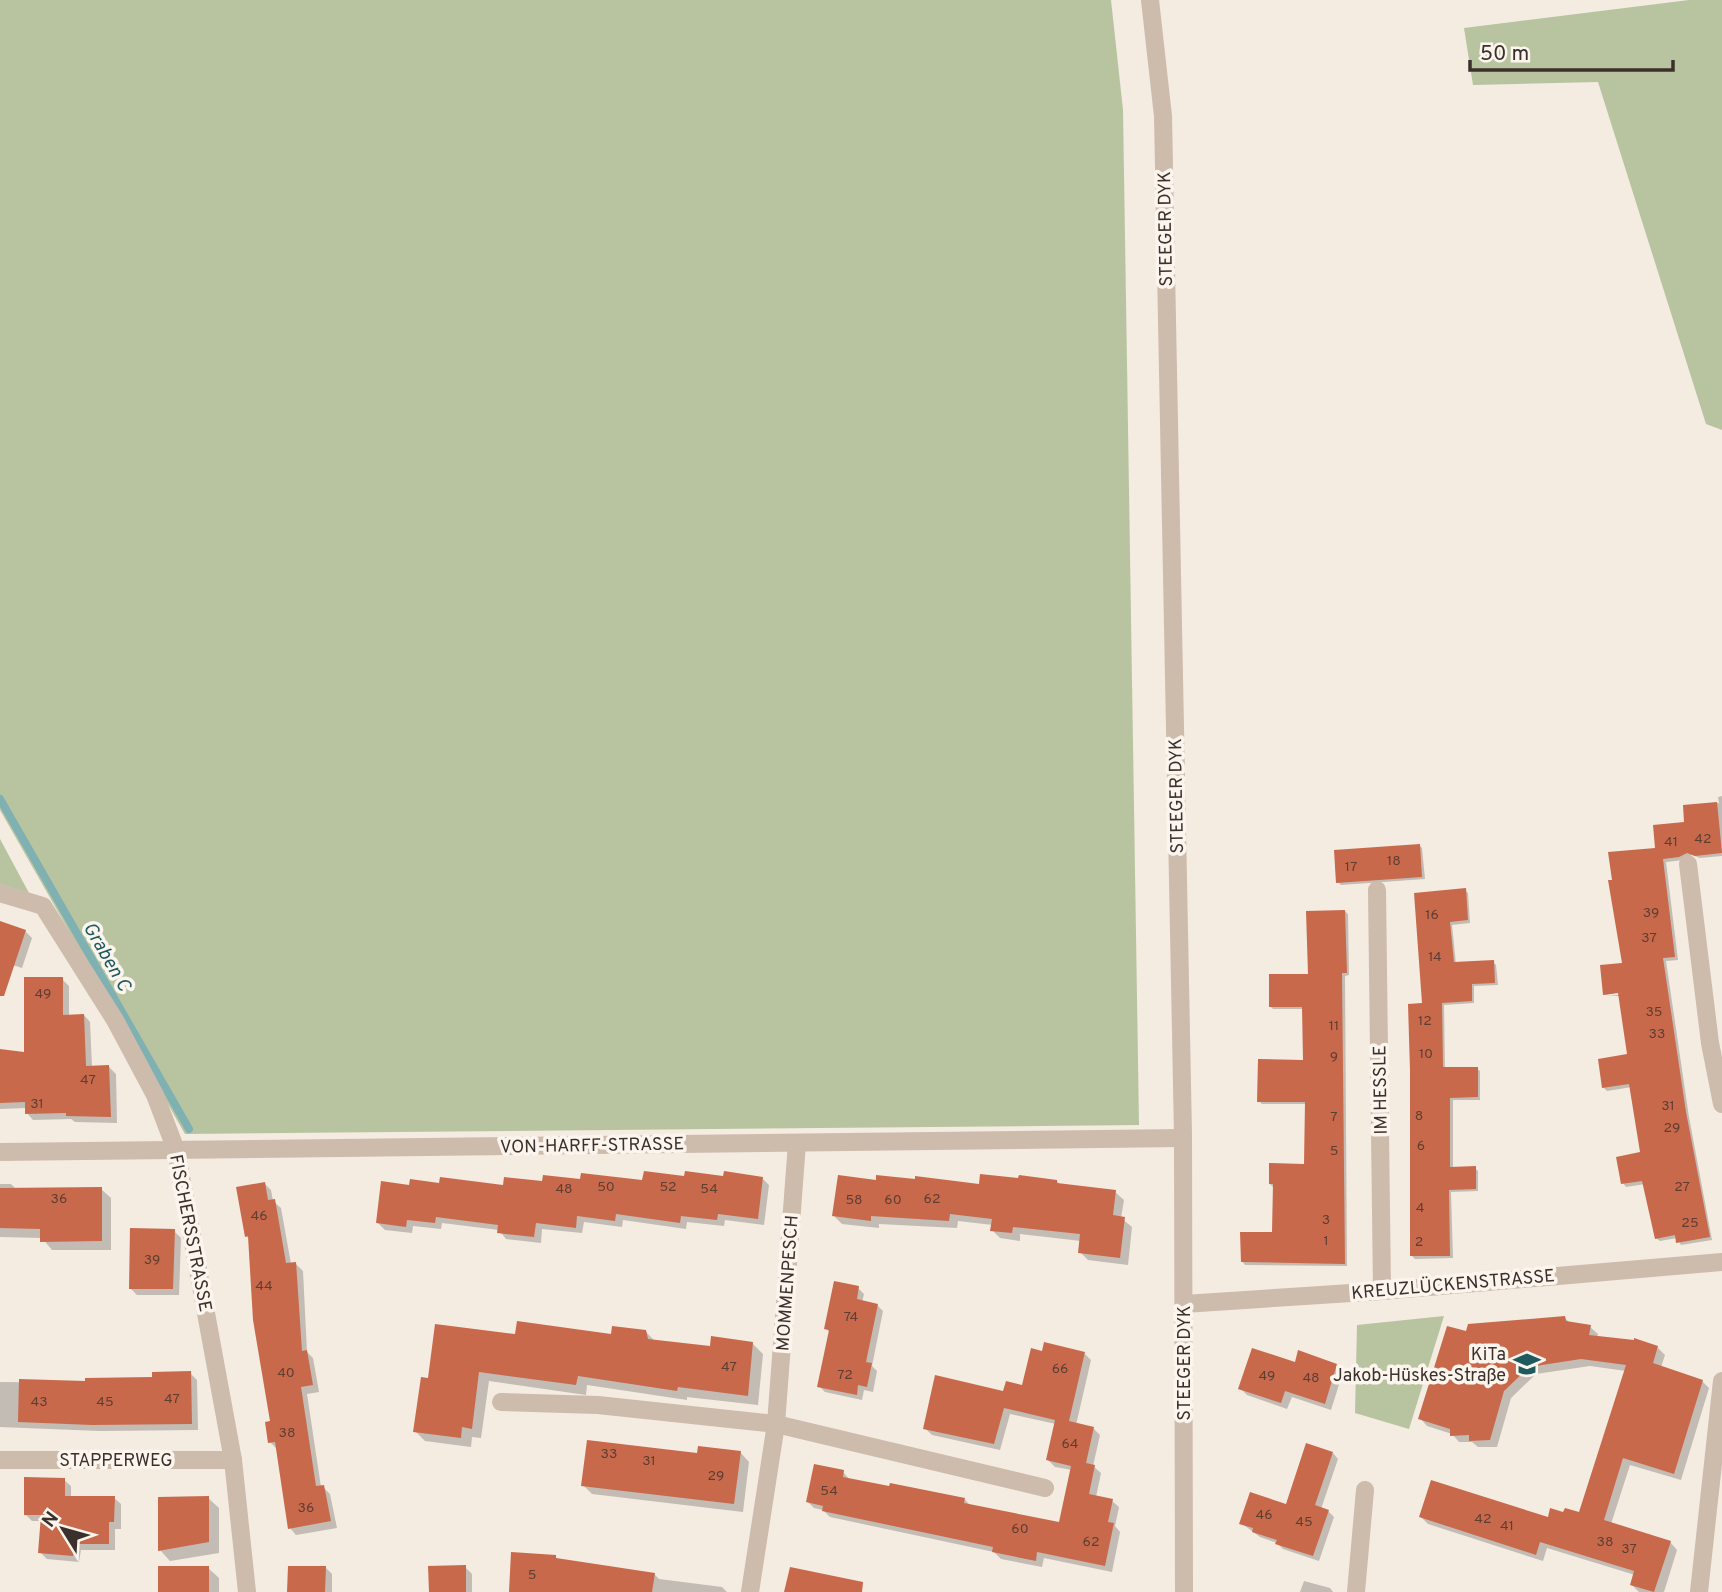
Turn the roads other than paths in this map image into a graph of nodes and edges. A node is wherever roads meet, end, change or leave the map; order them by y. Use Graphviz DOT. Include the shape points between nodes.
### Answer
graph roads {
  1 [pos="1150,0"];
  2 [pos="1688,864"];
  3 [pos="1377,890"];
  4 [pos="0,894"];
  5 [pos="1722,1104"];
  6 [pos="1183,1138"];
  7 [pos="797,1143"];
  8 [pos="176,1150"];
  9 [pos="0,1152"];
  10 [pos="1722,1262"];
  11 [pos="1382,1291"];
  12 [pos="1185,1304"];
  13 [pos="1722,1381"];
  14 [pos="501,1402"];
  15 [pos="776,1424"];
  16 [pos="0,1460"];
  17 [pos="233,1460"];
  18 [pos="1045,1488"];
  19 [pos="1365,1490"];
  20 [pos="247,1592"];
  21 [pos="750,1592"];
  22 [pos="1184,1592"];
  23 [pos="1356,1592"];
  24 [pos="1699,1592"];
  1 -- 6 [label="street, STEEGER DYK" via="1163,116"];
  2 -- 5 [label="street"];
  3 -- 11 [label="street, IM HESSLE"];
  4 -- 8 [label="street, FISCHERSSTRASSE" via="43,906 115,1020 155,1094"];
  6 -- 7 [label="street, VON-HARFF-STRASSE"];
  6 -- 12 [label="street, STEEGER DYK"];
  7 -- 8 [label="street, VON-HARFF-STRASSE"];
  7 -- 15 [label="street, MOMMENPESCH"];
  8 -- 9 [label="street, VON-HARFF-STRASSE"];
  8 -- 17 [label="street, FISCHERSSTRASSE"];
  10 -- 11 [label="street, KREUZLÜCKENSTRASSE"];
  11 -- 12 [label="street, KREUZLÜCKENSTRASSE"];
  12 -- 22 [label="street, STEEGER DYK"];
  13 -- 24 [label="street"];
  14 -- 15 [label="street" via="598,1405"];
  15 -- 18 [label="street"];
  15 -- 21 [label="street, MOMMENPESCH"];
  16 -- 17 [label="street, STAPPERWEG"];
  17 -- 20 [label="street, FISCHERSSTRASSE"];
  19 -- 23 [label="street"];
}
